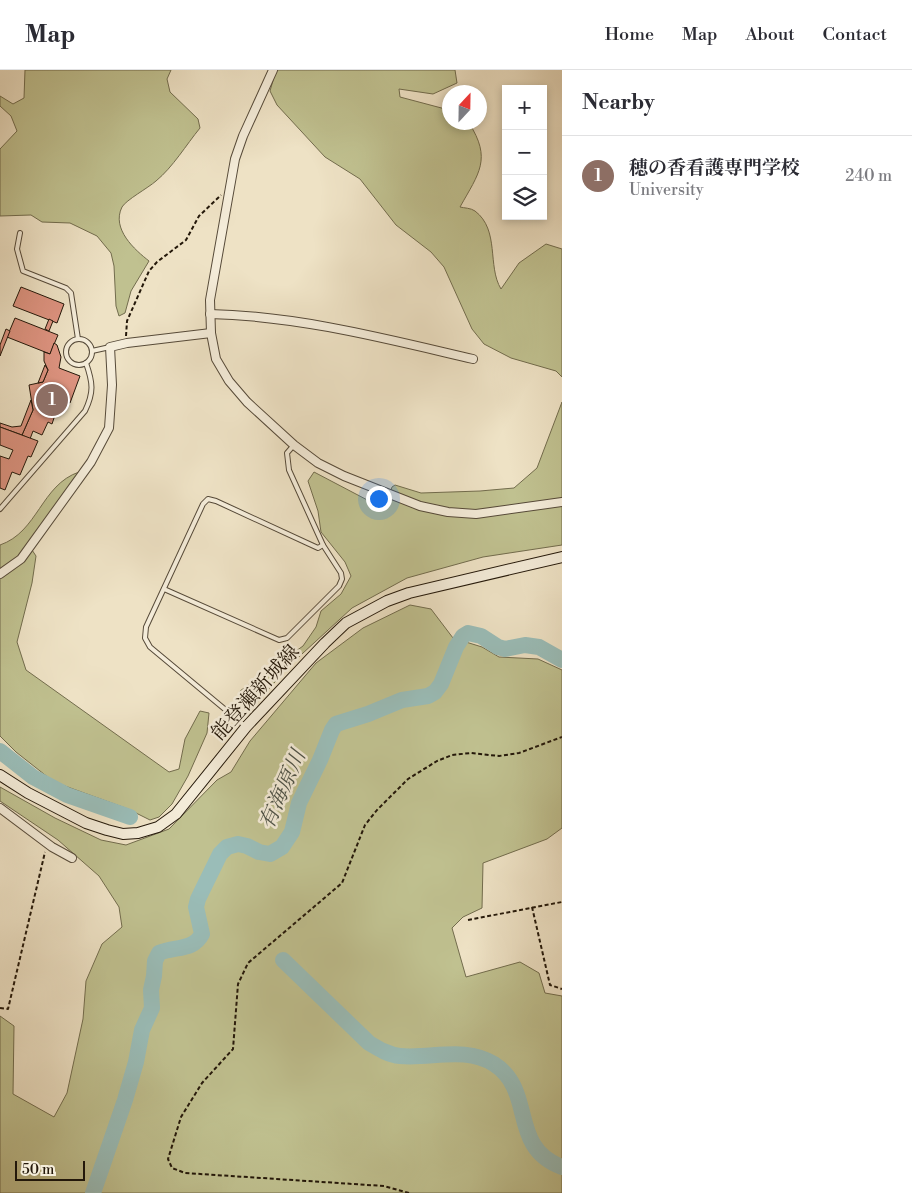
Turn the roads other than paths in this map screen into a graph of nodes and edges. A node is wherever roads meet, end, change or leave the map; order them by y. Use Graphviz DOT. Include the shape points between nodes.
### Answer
graph roads {
  1 [pos="273,70"];
  2 [pos="20,233"];
  3 [pos="210,314"];
  4 [pos="210,333"];
  5 [pos="78,339"];
  6 [pos="110,347"];
  7 [pos="92,351"];
  8 [pos="473,359"];
  9 [pos="86,363"];
  10 [pos="294,445"];
  11 [pos="562,502"];
  12 [pos="0,509"];
  13 [pos="323,546"];
  14 [pos="562,557"];
  15 [pos="0,574"];
  16 [pos="164,589"];
  17 [pos="246,727"];
  18 [pos="0,775"];
  19 [pos="0,808"];
  20 [pos="72,858"];
  1 -- 3 [label="street" via="238,151"];
  2 -- 5 [label="lane" via="17,249 23,271 71,293"];
  3 -- 4 [label="street"];
  3 -- 8 [label="street" via="297,322"];
  4 -- 6 [label="street"];
  4 -- 10 [label="street" via="216,359 229,381 246,402"];
  5 -- 7 [label="lane" via="89,344"];
  5 -- 9 [label="lane" via="68,345 67,357 77,365"];
  6 -- 7 [label="lane"];
  6 -- 15 [label="street" via="109,428 91,462 26,552"];
  7 -- 9 [label="lane"];
  9 -- 12 [label="lane" via="93,386 85,411"];
  10 -- 11 [label="street" via="344,476 420,506 448,512 476,514"];
  10 -- 13 [label="lane" via="287,453 289,470"];
  13 -- 16 [label="lane" via="318,548 208,499"];
  13 -- 16 [label="lane" via="342,579 339,586 287,638 279,640"];
  14 -- 17 [label="main road, 能登瀬新城線" via="386,601 346,623"];
  16 -- 17 [label="lane" via="146,627 145,638 150,647"];
  17 -- 18 [label="main road, 能登瀬新城線" via="176,814 158,827 138,833 123,834 86,823"];
  19 -- 20 [label="street"];
}
